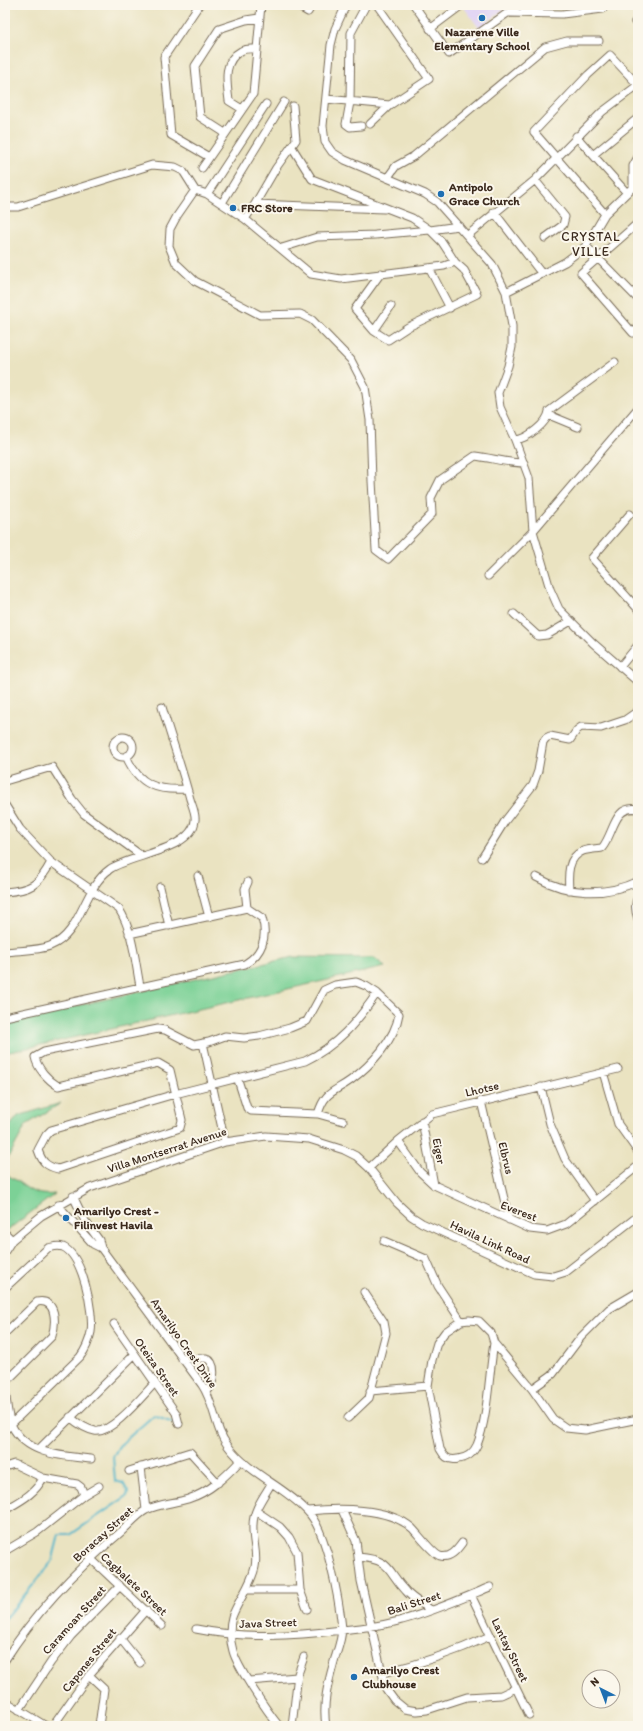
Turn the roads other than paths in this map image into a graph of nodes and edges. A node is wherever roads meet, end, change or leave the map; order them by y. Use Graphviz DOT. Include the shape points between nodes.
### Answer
graph roads {
  1 [pos="199,5"];
  2 [pos="261,5"];
  3 [pos="296,5"];
  4 [pos="312,5"];
  5 [pos="346,5"];
  6 [pos="366,5"];
  7 [pos="377,5"];
  8 [pos="414,5"];
  9 [pos="462,5"];
  10 [pos="519,5"];
  11 [pos="601,5"];
  12 [pos="509,12"];
  13 [pos="259,18"];
  14 [pos="638,19"];
  15 [pos="638,26"];
  16 [pos="430,29"];
  17 [pos="599,41"];
  18 [pos="257,49"];
  19 [pos="638,85"];
  20 [pos="326,98"];
  21 [pos="284,102"];
  22 [pos="350,102"];
  23 [pos="266,104"];
  24 [pos="390,105"];
  25 [pos="293,106"];
  26 [pos="242,109"];
  27 [pos="638,118"];
  28 [pos="370,124"];
  29 [pos="361,126"];
  30 [pos="225,134"];
  31 [pos="576,136"];
  32 [pos="292,147"];
  33 [pos="593,155"];
  34 [pos="638,157"];
  35 [pos="209,158"];
  36 [pos="557,158"];
  37 [pos="202,168"];
  38 [pos="388,177"];
  39 [pos="535,180"];
  40 [pos="195,190"];
  41 [pos="626,193"];
  42 [pos="207,194"];
  43 [pos="222,203"];
  44 [pos="255,204"];
  45 [pos="5,207"];
  46 [pos="390,209"];
  47 [pos="494,212"];
  48 [pos="605,214"];
  49 [pos="245,219"];
  50 [pos="638,223"];
  51 [pos="459,226"];
  52 [pos="430,230"];
  53 [pos="468,235"];
  54 [pos="545,238"];
  55 [pos="586,246"];
  56 [pos="282,248"];
  57 [pos="599,258"];
  58 [pos="455,262"];
  59 [pos="428,268"];
  60 [pos="381,273"];
  61 [pos="542,274"];
  62 [pos="506,292"];
  63 [pos="638,299"];
  64 [pos="391,306"];
  65 [pos="450,308"];
  66 [pos="638,328"];
  67 [pos="374,331"];
  68 [pos="615,362"];
  69 [pos="638,408"];
  70 [pos="549,416"];
  71 [pos="578,427"];
  72 [pos="515,440"];
  73 [pos="524,463"];
  74 [pos="630,514"];
  75 [pos="533,531"];
  76 [pos="488,576"];
  77 [pos="638,609"];
  78 [pos="514,614"];
  79 [pos="571,622"];
  80 [pos="638,645"];
  81 [pos="620,667"];
  82 [pos="638,682"];
  83 [pos="162,707"];
  84 [pos="638,711"];
  85 [pos="126,756"];
  86 [pos="5,781"];
  87 [pos="187,789"];
  88 [pos="5,805"];
  89 [pos="638,809"];
  90 [pos="142,856"];
  91 [pos="482,858"];
  92 [pos="51,862"];
  93 [pos="198,876"];
  94 [pos="536,877"];
  95 [pos="638,881"];
  96 [pos="248,882"];
  97 [pos="160,887"];
  98 [pos="90,890"];
  99 [pos="569,890"];
  100 [pos="5,892"];
  101 [pos="638,897"];
  102 [pos="247,908"];
  103 [pos="209,917"];
  104 [pos="638,919"];
  105 [pos="168,926"];
  106 [pos="129,934"];
  107 [pos="5,952"];
  108 [pos="140,986"];
  109 [pos="377,993"];
  110 [pos="5,1017"];
  111 [pos="203,1043"];
  112 [pos="618,1069"];
  113 [pos="602,1072"];
  114 [pos="238,1080"];
  115 [pos="212,1086"];
  116 [pos="541,1087"];
  117 [pos="175,1094"];
  118 [pos="481,1101"];
  119 [pos="318,1114"];
  120 [pos="343,1121"];
  121 [pos="422,1121"];
  122 [pos="398,1141"];
  123 [pos="225,1142"];
  124 [pos="344,1150"];
  125 [pos="638,1152"];
  126 [pos="638,1166"];
  127 [pos="369,1168"];
  128 [pos="434,1185"];
  129 [pos="73,1196"];
  130 [pos="595,1201"];
  131 [pos="58,1205"];
  132 [pos="638,1216"];
  133 [pos="509,1220"];
  134 [pos="5,1233"];
  135 [pos="384,1241"];
  136 [pos="9,1242"];
  137 [pos="101,1248"];
  138 [pos="5,1251"];
  139 [pos="5,1288"];
  140 [pos="364,1292"];
  141 [pos="638,1292"];
  142 [pos="461,1321"];
  143 [pos="114,1324"];
  144 [pos="5,1333"];
  145 [pos="494,1343"];
  146 [pos="135,1354"];
  147 [pos="182,1359"];
  148 [pos="5,1383"];
  149 [pos="155,1383"];
  150 [pos="428,1386"];
  151 [pos="532,1389"];
  152 [pos="5,1390"];
  153 [pos="370,1391"];
  154 [pos="207,1392"];
  155 [pos="70,1417"];
  156 [pos="348,1418"];
  157 [pos="638,1419"];
  158 [pos="179,1424"];
  159 [pos="8,1428"];
  160 [pos="39,1449"];
  161 [pos="91,1459"];
  162 [pos="241,1460"];
  163 [pos="5,1467"];
  164 [pos="141,1467"];
  165 [pos="129,1471"];
  166 [pos="43,1478"];
  167 [pos="218,1482"];
  168 [pos="272,1484"];
  169 [pos="98,1486"];
  170 [pos="84,1495"];
  171 [pos="5,1510"];
  172 [pos="146,1510"];
  173 [pos="342,1510"];
  174 [pos="256,1511"];
  175 [pos="308,1511"];
  176 [pos="462,1543"];
  177 [pos="5,1551"];
  178 [pos="358,1557"];
  179 [pos="90,1558"];
  180 [pos="120,1586"];
  181 [pos="490,1587"];
  182 [pos="246,1590"];
  183 [pos="300,1590"];
  184 [pos="471,1595"];
  185 [pos="306,1609"];
  186 [pos="146,1610"];
  187 [pos="431,1610"];
  188 [pos="162,1626"];
  189 [pos="372,1627"];
  190 [pos="196,1629"];
  191 [pos="342,1630"];
  192 [pos="230,1635"];
  193 [pos="490,1636"];
  194 [pos="120,1638"];
  195 [pos="304,1657"];
  196 [pos="5,1660"];
  197 [pos="140,1663"];
  198 [pos="382,1673"];
  199 [pos="89,1675"];
  200 [pos="297,1677"];
  201 [pos="249,1681"];
  202 [pos="516,1688"];
  203 [pos="5,1701"];
  204 [pos="19,1710"];
  205 [pos="529,1715"];
  206 [pos="46,1726"];
  207 [pos="53,1726"];
  208 [pos="98,1726"];
  209 [pos="279,1726"];
  210 [pos="292,1726"];
  211 [pos="326,1726"];
  1 -- 35 [label="street" via="164,57 171,135"];
  2 -- 13 [label="street"];
  3 -- 4 [label="street" via="308,12"];
  5 -- 20 [label="street" via="331,45"];
  6 -- 22 [label="street" via="351,33"];
  7 -- 24 [label="street" via="429,78"];
  8 -- 16 [label="street"];
  9 -- 16 [label="street"];
  10 -- 12 [label="street"];
  11 -- 12 [label="street" via="603,9 562,14"];
  12 -- 16 [label="street" via="449,54"];
  13 -- 18 [label="street"];
  13 -- 30 [label="street" via="219,29 195,66 200,117"];
  14 -- 15 [label="street" via="635,22"];
  17 -- 38 [label="street" via="567,42 545,47 537,52 414,156 396,166"];
  18 -- 26 [label="street" via="253,94"];
  18 -- 26 [label="street" via="242,50 232,58 226,72 229,101"];
  19 -- 31 [label="street" via="602,112"];
  19 -- 36 [label="street" via="610,55 534,132"];
  20 -- 22 [label="street"];
  20 -- 38 [label="street" via="325,142 332,152 345,160"];
  21 -- 43 [label="street"];
  22 -- 24 [label="street"];
  22 -- 29 [label="street" via="346,124"];
  23 -- 42 [label="street"];
  24 -- 28 [label="street"];
  25 -- 32 [label="street" via="296,140"];
  26 -- 30 [label="street"];
  27 -- 33 [label="street"];
  30 -- 35 [label="street"];
  31 -- 33 [label="street"];
  31 -- 36 [label="street"];
  32 -- 44 [label="street"];
  32 -- 46 [label="street" via="312,179"];
  33 -- 41 [label="street"];
  34 -- 41 [label="street" via="633,166 633,187"];
  35 -- 37 [label="street"];
  36 -- 39 [label="street"];
  36 -- 48 [label="street"];
  38 -- 51 [label="street" via="437,202"];
  39 -- 47 [label="street"];
  39 -- 54 [label="street" via="565,217 563,225"];
  40 -- 42 [label="street"];
  40 -- 45 [label="street" via="183,171 175,167 152,165 18,207"];
  40 -- 73 [label="street" via="170,229 169,246 176,263 196,281 260,315 300,314 312,320 351,360 365,387 370,420 376,550 388,559 410,539 432,514 431,498 440,480 475,456 509,463"];
  41 -- 48 [label="street"];
  42 -- 43 [label="street"];
  43 -- 49 [label="street"];
  44 -- 46 [label="street"];
  44 -- 49 [label="street"];
  46 -- 52 [label="street" via="412,218"];
  47 -- 53 [label="street"];
  47 -- 61 [label="street"];
  48 -- 55 [label="street"];
  49 -- 56 [label="street"];
  50 -- 57 [label="street"];
  51 -- 52 [label="street"];
  51 -- 53 [label="street"];
  52 -- 56 [label="street" via="317,237"];
  52 -- 58 [label="street" via="442,242"];
  53 -- 62 [label="street" via="492,264"];
  55 -- 57 [label="street"];
  55 -- 61 [label="street" via="565,262"];
  56 -- 60 [label="street" via="311,274 341,279"];
  57 -- 63 [label="street"];
  57 -- 66 [label="street" via="581,273 633,333"];
  58 -- 59 [label="street"];
  58 -- 65 [label="street" via="464,270 477,294"];
  59 -- 60 [label="street"];
  59 -- 65 [label="street"];
  60 -- 67 [label="street" via="355,309"];
  61 -- 62 [label="street"];
  62 -- 72 [label="street" via="512,326 512,347 498,393 500,407"];
  64 -- 67 [label="street"];
  65 -- 67 [label="street" via="408,327 388,340"];
  68 -- 70 [label="street" via="549,411"];
  69 -- 75 [label="street"];
  70 -- 71 [label="street"];
  70 -- 72 [label="street" via="534,432"];
  72 -- 73 [label="street"];
  73 -- 75 [label="street" via="529,478"];
  74 -- 77 [label="street" via="592,558"];
  75 -- 76 [label="street"];
  75 -- 79 [label="street" via="550,589 559,609"];
  78 -- 79 [label="street" via="538,636 547,635"];
  79 -- 81 [label="street"];
  80 -- 81 [label="street"];
  81 -- 82 [label="street"];
  83 -- 87 [label="street"];
  84 -- 91 [label="street" via="625,720 601,728 581,728 570,740 550,736 546,738 533,785 505,821"];
  85 -- 87 [label="street" via="135,774 145,782 157,788"];
  86 -- 90 [label="street" via="52,767 84,814"];
  87 -- 90 [label="street" via="195,820 191,829 182,841"];
  88 -- 92 [label="street" via="20,829"];
  89 -- 99 [label="street" via="630,808 619,815 602,848 583,851 574,858 569,867"];
  90 -- 98 [label="street" via="110,869"];
  92 -- 98 [label="street"];
  92 -- 100 [label="street" via="38,882 29,888"];
  93 -- 103 [label="street"];
  94 -- 99 [label="street" via="550,886"];
  95 -- 99 [label="street" via="604,891 579,893"];
  96 -- 102 [label="street" via="245,889"];
  97 -- 105 [label="street"];
  98 -- 106 [label="street" via="119,908 125,918"];
  98 -- 107 [label="street" via="66,937 49,947"];
  101 -- 104 [label="street" via="635,902"];
  102 -- 103 [label="street"];
  102 -- 108 [label="street" via="262,918 265,928 260,952 253,960 245,964"];
  103 -- 105 [label="street"];
  105 -- 106 [label="street"];
  106 -- 108 [label="street"];
  108 -- 110 [label="street"];
  109 -- 111 [label="street" via="356,982 335,985 324,990 307,1021 259,1036 225,1036"];
  109 -- 114 [label="street" via="360,1018 322,1053 306,1061"];
  109 -- 119 [label="street" via="399,1014 397,1025 373,1059 351,1080 322,1100"];
  111 -- 115 [label="street"];
  111 -- 117 [label="street" via="194,1044 158,1029 44,1052 35,1057 36,1063 52,1083 58,1086 158,1062 170,1070"];
  112 -- 113 [label="street, Lhotse"];
  113 -- 116 [label="street, Lhotse"];
  113 -- 125 [label="street" via="618,1124"];
  114 -- 115 [label="street"];
  114 -- 119 [label="street" via="247,1108 252,1111"];
  115 -- 117 [label="street"];
  115 -- 123 [label="street"];
  116 -- 118 [label="street, Lhotse"];
  116 -- 130 [label="street" via="550,1124 565,1159"];
  117 -- 117 [label="street" via="182,1120 180,1128 58,1169 48,1167 41,1160 38,1150 51,1130"];
  118 -- 121 [label="street, Lhotse" via="443,1110"];
  118 -- 133 [label="street, Elbrus"];
  119 -- 120 [label="street"];
  121 -- 122 [label="street, Lhotse"];
  121 -- 128 [label="street, Eiger"];
  122 -- 127 [label="street, Lhotse"];
  122 -- 128 [label="street, Everest" via="420,1172"];
  123 -- 124 [label="street, Villa Montserrat Avenue" via="266,1136 290,1137 309,1139"];
  123 -- 129 [label="street, Villa Montserrat Avenue" via="109,1181"];
  124 -- 127 [label="street, Havila Link Road" via="356,1156"];
  126 -- 130 [label="street, Everest"];
  127 -- 132 [label="street, Havila Link Road" via="411,1216 512,1265 543,1276 566,1272"];
  128 -- 133 [label="street, Everest"];
  129 -- 131 [label="street, Villa Montserrat Avenue"];
  129 -- 137 [label="street, Amarilyo Crest Drive" via="84,1221 100,1240"];
  130 -- 133 [label="street, Everest" via="566,1224 547,1230 530,1230"];
  131 -- 136 [label="street, Villa Montserrat Avenue"];
  131 -- 137 [label="street, Amarilyo Crest Drive" via="90,1241"];
  134 -- 136 [label="street"];
  135 -- 142 [label="street" via="426,1259 438,1286"];
  136 -- 138 [label="street, Villa Montserrat Avenue"];
  137 -- 147 [label="street, Amarilyo Crest Drive"];
  139 -- 159 [label="street" via="48,1248 63,1247 78,1262 84,1280 91,1323 88,1346 80,1357"];
  140 -- 153 [label="street" via="384,1322 386,1333"];
  141 -- 151 [label="street" via="609,1309 581,1337 553,1374"];
  142 -- 145 [label="street" via="479,1321 490,1333"];
  142 -- 150 [label="street" via="446,1332 437,1343"];
  143 -- 146 [label="street, Oteiza Street"];
  144 -- 148 [label="street" via="37,1302 48,1303 52,1308 52,1336"];
  145 -- 150 [label="street" via="480,1434 476,1447 467,1457 453,1461 443,1456"];
  145 -- 151 [label="street"];
  146 -- 149 [label="street, Oteiza Street"];
  146 -- 155 [label="street"];
  147 -- 154 [label="street, Amarilyo Crest Drive"];
  147 -- 154 [label="street" via="206,1358 213,1363 213,1384"];
  149 -- 155 [label="street" via="113,1425 104,1430 86,1428"];
  149 -- 158 [label="street, Oteiza Street" via="176,1414"];
  150 -- 153 [label="street"];
  151 -- 157 [label="street" via="553,1419 566,1428 585,1430"];
  152 -- 159 [label="street"];
  153 -- 156 [label="street" via="369,1398"];
  154 -- 162 [label="street, Amarilyo Crest Drive" via="221,1433 228,1446"];
  155 -- 160 [label="street"];
  159 -- 160 [label="street"];
  160 -- 161 [label="street" via="48,1454"];
  162 -- 167 [label="street, Boracay Street"];
  162 -- 168 [label="street, Amarilyo Crest Drive"];
  163 -- 166 [label="street" via="14,1464"];
  164 -- 165 [label="street"];
  164 -- 167 [label="street" via="190,1452"];
  164 -- 172 [label="street"];
  166 -- 170 [label="street" via="77,1484 82,1487"];
  166 -- 171 [label="street" via="38,1488"];
  167 -- 172 [label="street, Boracay Street" via="190,1498"];
  168 -- 174 [label="street"];
  168 -- 175 [label="street, Amarilyo Crest Drive"];
  169 -- 170 [label="street"];
  170 -- 177 [label="street" via="38,1532"];
  172 -- 179 [label="street, Boracay Street"];
  173 -- 175 [label="street"];
  173 -- 176 [label="street" via="393,1516 411,1527 438,1556 445,1557 455,1552"];
  173 -- 178 [label="street" via="356,1541"];
  174 -- 182 [label="street" via="253,1524 255,1566"];
  174 -- 183 [label="street" via="280,1527 289,1537 297,1552"];
  175 -- 191 [label="street, Amarilyo Crest Drive" via="323,1537"];
  178 -- 187 [label="street" via="375,1558 384,1563 407,1593"];
  178 -- 189 [label="street"];
  179 -- 180 [label="street, Cagbalete Street"];
  179 -- 196 [label="street, Boracay Street" via="52,1598"];
  180 -- 186 [label="street, Cagbalete Street"];
  180 -- 204 [label="street, Caramoan Street" via="71,1636 50,1662"];
  181 -- 184 [label="street, Bali Street"];
  182 -- 183 [label="street"];
  182 -- 192 [label="street" via="232,1619"];
  183 -- 185 [label="street"];
  184 -- 187 [label="street, Bali Street"];
  184 -- 193 [label="street, Lantay Street"];
  186 -- 188 [label="street, Cagbalete Street"];
  186 -- 194 [label="street, Capones Street"];
  187 -- 189 [label="street, Bali Street" via="401,1621"];
  189 -- 191 [label="street, Bali Street"];
  189 -- 198 [label="street"];
  190 -- 192 [label="street, Java Street"];
  191 -- 192 [label="street, Java Street"];
  191 -- 211 [label="street, Amarilyo Crest Drive" via="326,1695"];
  192 -- 201 [label="street" via="232,1651"];
  193 -- 198 [label="street" via="421,1663"];
  193 -- 202 [label="street, Lantay Street"];
  194 -- 197 [label="street"];
  194 -- 199 [label="street, Capones Street"];
  195 -- 200 [label="street"];
  198 -- 202 [label="street" via="386,1689 394,1700 405,1709 417,1712 467,1697 501,1695"];
  199 -- 207 [label="street, Capones Street"];
  199 -- 208 [label="street" via="104,1689"];
  200 -- 201 [label="street"];
  200 -- 210 [label="street"];
  201 -- 209 [label="street"];
  202 -- 205 [label="street, Lantay Street"];
  203 -- 204 [label="street"];
  204 -- 206 [label="street"];
}
